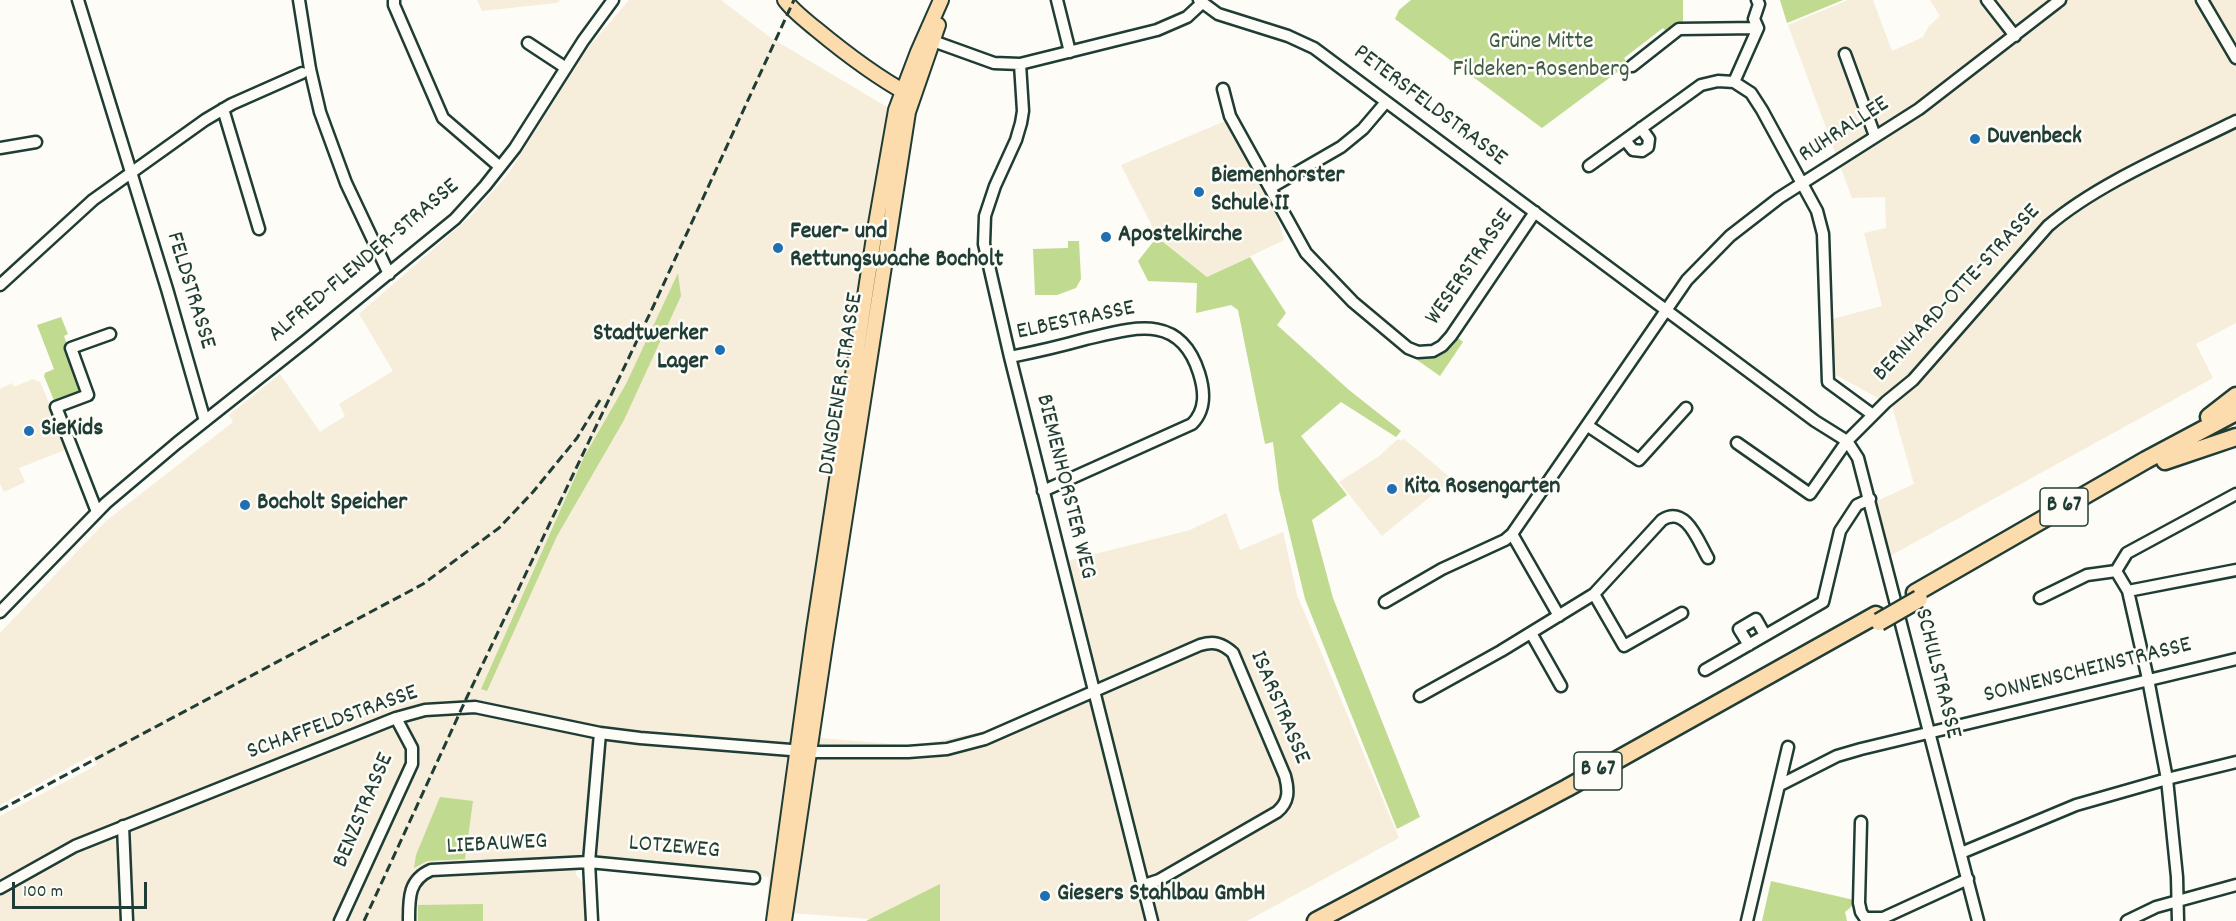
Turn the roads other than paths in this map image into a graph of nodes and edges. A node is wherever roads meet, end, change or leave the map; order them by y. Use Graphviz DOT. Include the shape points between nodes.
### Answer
graph roads {
  1 [pos="78,0"];
  2 [pos="299,0"];
  3 [pos="394,0"];
  4 [pos="613,0"];
  5 [pos="785,0"];
  6 [pos="943,0"];
  7 [pos="1057,0"];
  8 [pos="1757,0"];
  9 [pos="1987,0"];
  10 [pos="2060,0"];
  11 [pos="2202,0"];
  12 [pos="1201,1"];
  13 [pos="1758,28"];
  14 [pos="2015,36"];
  15 [pos="933,41"];
  16 [pos="528,43"];
  17 [pos="1070,52"];
  18 [pos="1845,54"];
  19 [pos="2236,58"];
  20 [pos="1020,64"];
  21 [pos="1632,66"];
  22 [pos="566,68"];
  23 [pos="302,73"];
  24 [pos="1734,82"];
  25 [pos="1222,89"];
  26 [pos="908,93"];
  27 [pos="1386,102"];
  28 [pos="223,109"];
  29 [pos="2236,121"];
  30 [pos="1641,128"];
  31 [pos="1875,136"];
  32 [pos="1625,140"];
  33 [pos="36,142"];
  34 [pos="0,148"];
  35 [pos="1589,166"];
  36 [pos="500,167"];
  37 [pos="132,173"];
  38 [pos="1803,183"];
  39 [pos="1270,188"];
  40 [pos="1535,212"];
  41 [pos="259,229"];
  42 [pos="389,274"];
  43 [pos="0,285"];
  44 [pos="1666,310"];
  45 [pos="110,334"];
  46 [pos="1010,357"];
  47 [pos="2236,396"];
  48 [pos="1686,408"];
  49 [pos="2236,412"];
  50 [pos="1873,415"];
  51 [pos="205,421"];
  52 [pos="2236,421"];
  53 [pos="1588,426"];
  54 [pos="2236,437"];
  55 [pos="1847,441"];
  56 [pos="1737,443"];
  57 [pos="2146,460"];
  58 [pos="2165,460"];
  59 [pos="1044,491"];
  60 [pos="2236,494"];
  61 [pos="1870,499"];
  62 [pos="97,512"];
  63 [pos="1512,534"];
  64 [pos="1708,558"];
  65 [pos="823,567"];
  66 [pos="2236,570"];
  67 [pos="2116,572"];
  68 [pos="2128,591"];
  69 [pos="1594,594"];
  70 [pos="1917,596"];
  71 [pos="2040,598"];
  72 [pos="1385,602"];
  73 [pos="0,612"];
  74 [pos="1682,613"];
  75 [pos="1559,616"];
  76 [pos="1878,618"];
  77 [pos="1531,633"];
  78 [pos="1765,635"];
  79 [pos="825,645"];
  80 [pos="1749,645"];
  81 [pos="2236,658"];
  82 [pos="1705,670"];
  83 [pos="2148,679"];
  84 [pos="1561,686"];
  85 [pos="1094,692"];
  86 [pos="1420,696"];
  87 [pos="396,718"];
  88 [pos="1928,732"];
  89 [pos="600,733"];
  90 [pos="1788,747"];
  91 [pos="803,751"];
  92 [pos="2236,762"];
  93 [pos="2167,779"];
  94 [pos="1780,785"];
  95 [pos="1861,822"];
  96 [pos="123,826"];
  97 [pos="1961,853"];
  98 [pos="590,862"];
  99 [pos="754,878"];
  100 [pos="1968,879"];
  101 [pos="1144,885"];
  102 [pos="2236,885"];
  103 [pos="0,888"];
  104 [pos="2178,901"];
  105 [pos="127,921"];
  106 [pos="340,921"];
  107 [pos="409,921"];
  108 [pos="592,921"];
  109 [pos="774,921"];
  110 [pos="784,921"];
  111 [pos="1152,921"];
  112 [pos="1316,921"];
  113 [pos="1335,921"];
  114 [pos="1747,921"];
  115 [pos="1978,921"];
  116 [pos="2127,921"];
  117 [pos="2178,921"];
  1 -- 37 [label="street, FELDSTRASSE"];
  2 -- 42 [label="street" via="310,69 327,132"];
  3 -- 36 [label="street" via="443,118"];
  4 -- 22 [label="street, ALFRED-FLENDER-STRASSE"];
  5 -- 26 [label="main road" via="825,37 874,74"];
  6 -- 15 [label="main road"];
  6 -- 26 [label="main road"];
  7 -- 17 [label="street"];
  8 -- 13 [label="street" via="1754,19"];
  9 -- 14 [label="street"];
  10 -- 14 [label="street, RUHRALLEE"];
  11 -- 19 [label="street"];
  12 -- 17 [label="street, PETERSFELDSTRASSE" via="1187,17 1175,23"];
  12 -- 27 [label="street, PETERSFELDSTRASSE" via="1218,14 1314,48"];
  13 -- 21 [label="street" via="1679,29"];
  13 -- 24 [label="street"];
  14 -- 31 [label="street, RUHRALLEE"];
  15 -- 20 [label="street, PETERSFELDSTRASSE" via="994,63"];
  15 -- 26 [label="main road"];
  16 -- 22 [label="street"];
  17 -- 20 [label="street, PETERSFELDSTRASSE"];
  18 -- 31 [label="street"];
  20 -- 46 [label="street, BIEMENHORSTER WEG" via="1021,123 995,186 983,232"];
  22 -- 36 [label="street, ALFRED-FLENDER-STRASSE"];
  23 -- 28 [label="street"];
  24 -- 30 [label="street" via="1701,85"];
  24 -- 38 [label="street" via="1751,93"];
  25 -- 39 [label="street, WESERSTRASSE" via="1230,116"];
  26 -- 65 [label="main road, DINGDENER STRASSE" via="896,110"];
  26 -- 79 [label="main road, DINGDENER STRASSE"];
  27 -- 39 [label="street" via="1341,147"];
  27 -- 40 [label="street, PETERSFELDSTRASSE"];
  28 -- 37 [label="street"];
  28 -- 41 [label="street"];
  29 -- 50 [label="street, BERNHARD-OTTE-STRASSE" via="2067,210 2048,226 1913,380"];
  30 -- 32 [label="street"];
  30 -- 32 [label="street" via="1649,139 1648,147 1633,150"];
  31 -- 38 [label="street, RUHRALLEE"];
  32 -- 35 [label="street"];
  33 -- 34 [label="street"];
  36 -- 42 [label="street, ALFRED-FLENDER-STRASSE" via="455,219"];
  37 -- 43 [label="street" via="93,200"];
  37 -- 51 [label="street, FELDSTRASSE"];
  38 -- 44 [label="street, RUHRALLEE" via="1730,236 1687,280"];
  38 -- 50 [label="street" via="1823,234 1828,382"];
  39 -- 40 [label="street, WESERSTRASSE" via="1306,253 1380,326 1418,352 1443,346"];
  40 -- 44 [label="street, PETERSFELDSTRASSE"];
  42 -- 51 [label="street, ALFRED-FLENDER-STRASSE"];
  44 -- 53 [label="street, RUHRALLEE"];
  44 -- 55 [label="street, PETERSFELDSTRASSE" via="1815,422"];
  45 -- 62 [label="street" via="71,348 88,395 56,407"];
  46 -- 59 [label="street, BIEMENHORSTER WEG"];
  46 -- 59 [label="street, ELBESTRASSE" via="1130,329 1155,328 1173,335 1186,347 1202,382 1203,405 1192,424"];
  47 -- 57 [label="highway, B 67"];
  48 -- 53 [label="street" via="1639,460"];
  49 -- 57 [label="highway, B 67"];
  50 -- 55 [label="street, BERNHARD-OTTE-STRASSE"];
  51 -- 62 [label="street, ALFRED-FLENDER-STRASSE"];
  52 -- 58 [label="highway, B 67"];
  53 -- 63 [label="street, RUHRALLEE"];
  54 -- 58 [label="highway, B 67"];
  55 -- 56 [label="street, BERNHARD-OTTE-STRASSE" via="1810,494"];
  55 -- 61 [label="street, SCHULSTRASSE" via="1858,458"];
  57 -- 70 [label="highway, B 67"];
  58 -- 70 [label="highway, B 67"];
  59 -- 85 [label="street, BIEMENHORSTER WEG"];
  60 -- 67 [label="street" via="2127,554"];
  61 -- 78 [label="street" via="1857,505 1840,531 1823,602"];
  61 -- 88 [label="street, SCHULSTRASSE"];
  62 -- 73 [label="street, ALFRED-FLENDER-STRASSE"];
  63 -- 72 [label="street"];
  63 -- 75 [label="street"];
  64 -- 69 [label="street" via="1686,521 1670,515"];
  65 -- 79 [label="main road, DINGDENER STRASSE" via="831,570 832,577"];
  65 -- 91 [label="main road, DINGDENER STRASSE"];
  66 -- 68 [label="street"];
  67 -- 68 [label="street"];
  67 -- 71 [label="street" via="2088,575"];
  68 -- 83 [label="street"];
  69 -- 74 [label="street" via="1624,646"];
  69 -- 75 [label="street"];
  70 -- 76 [label="highway, B 67"];
  75 -- 77 [label="street"];
  76 -- 112 [label="highway, B 67"];
  76 -- 113 [label="highway, B 67" via="1572,795"];
  77 -- 84 [label="street"];
  77 -- 86 [label="street"];
  78 -- 80 [label="street"];
  78 -- 80 [label="street" via="1756,619 1739,628"];
  79 -- 91 [label="main road, DINGDENER STRASSE"];
  80 -- 82 [label="street"];
  81 -- 83 [label="street, SONNENSCHEINSTRASSE"];
  83 -- 88 [label="street, SONNENSCHEINSTRASSE"];
  83 -- 93 [label="street"];
  85 -- 91 [label="street, ISARSTRASSE" via="985,739 946,749"];
  85 -- 101 [label="street, BIEMENHORSTER WEG"];
  85 -- 101 [label="street, ISARSTRASSE" via="1200,645 1224,645 1233,652 1288,786 1284,807 1277,812"];
  87 -- 89 [label="street, SCHAFFELDSTRASSE" via="425,710 475,707"];
  87 -- 96 [label="street, SCHAFFELDSTRASSE"];
  87 -- 106 [label="street, BENZSTRASSE" via="412,748 412,764"];
  88 -- 94 [label="street, SONNENSCHEINSTRASSE" via="1837,756"];
  88 -- 97 [label="street, SCHULSTRASSE"];
  89 -- 91 [label="street, SCHAFFELDSTRASSE"];
  89 -- 98 [label="street"];
  90 -- 94 [label="street"];
  91 -- 109 [label="main road, DINGDENER STRASSE"];
  91 -- 110 [label="main road, DINGDENER STRASSE"];
  92 -- 93 [label="street"];
  93 -- 97 [label="street" via="2076,805"];
  93 -- 104 [label="street"];
  94 -- 114 [label="street"];
  95 -- 100 [label="street" via="1859,903 1865,918 1883,918"];
  96 -- 103 [label="street, SCHAFFELDSTRASSE" via="75,846"];
  96 -- 105 [label="street"];
  97 -- 100 [label="street, SCHULSTRASSE"];
  98 -- 99 [label="street, LOTZEWEG"];
  98 -- 107 [label="street, LIEBAUWEG" via="431,870 416,879 411,888"];
  98 -- 108 [label="street"];
  100 -- 115 [label="street, SCHULSTRASSE"];
  101 -- 111 [label="street, BIEMENHORSTER WEG"];
  102 -- 104 [label="street"];
  104 -- 116 [label="street"];
  104 -- 117 [label="street"];
}
